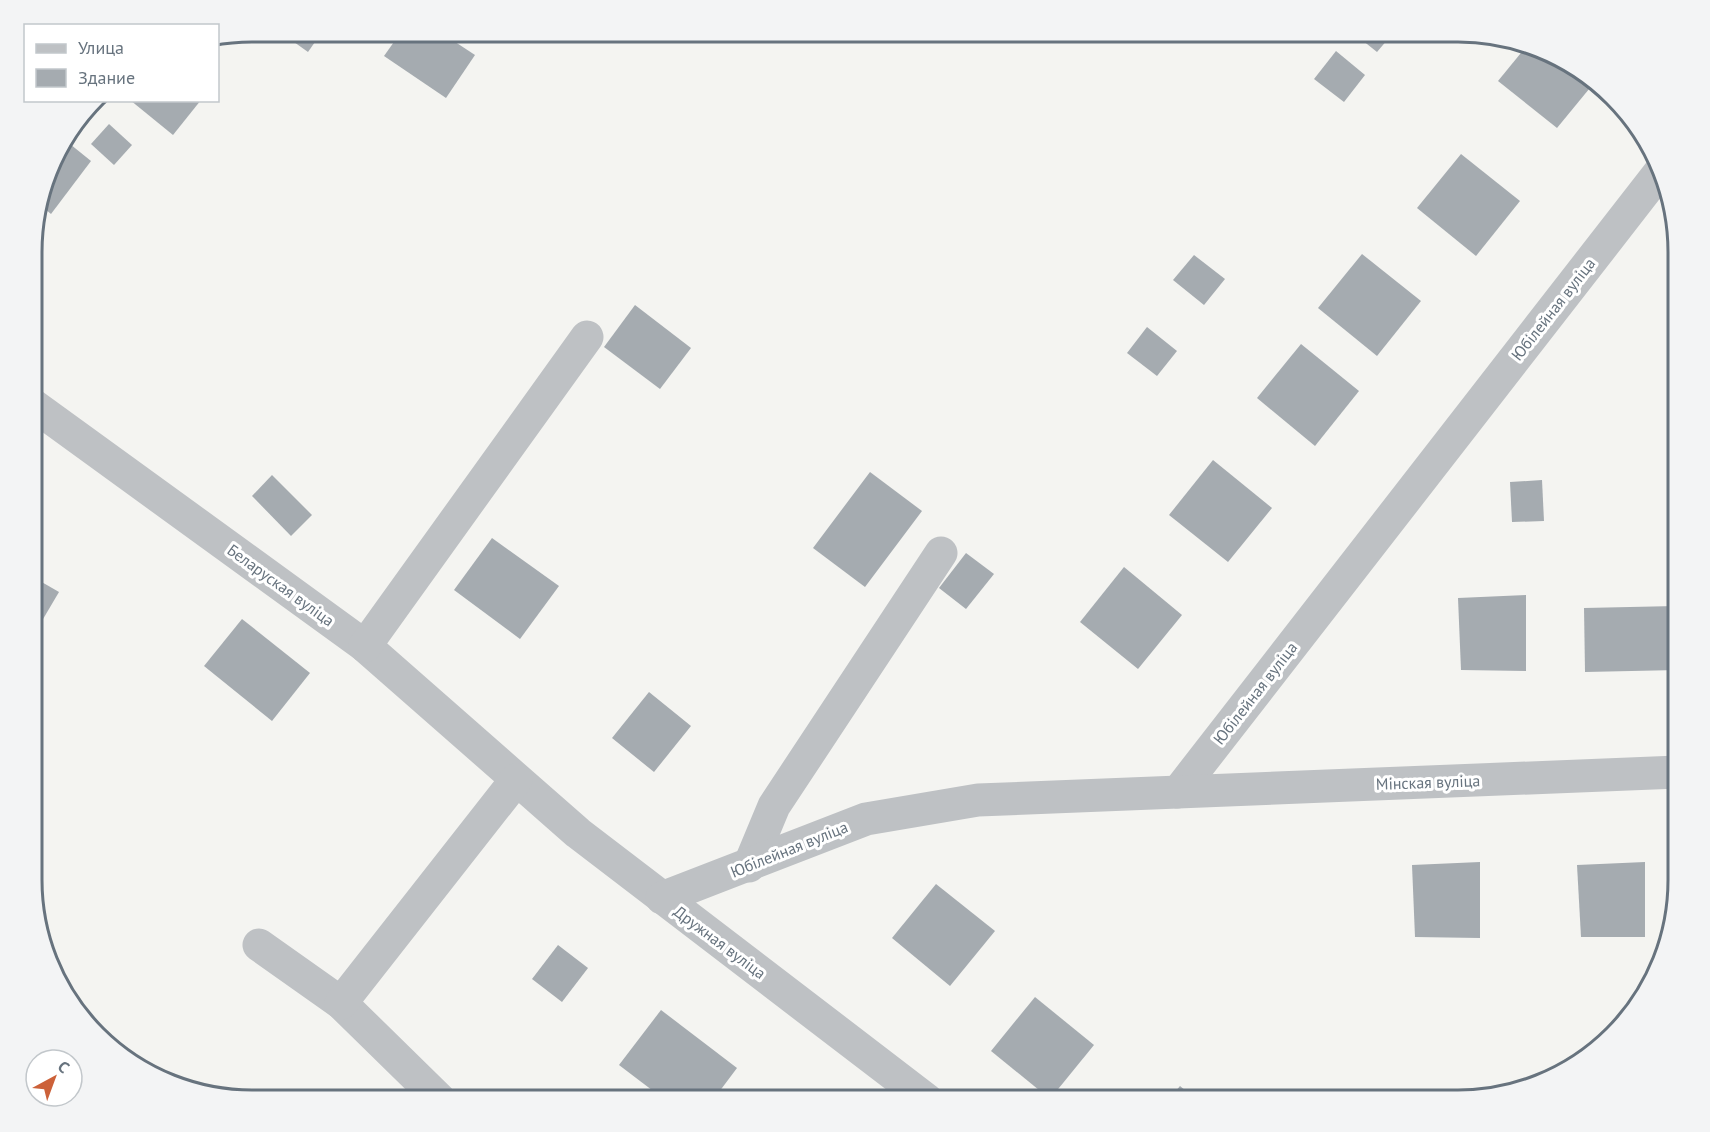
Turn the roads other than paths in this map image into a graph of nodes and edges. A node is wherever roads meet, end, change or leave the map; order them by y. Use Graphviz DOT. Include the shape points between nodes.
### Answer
graph roads {
  1 [pos="1655,179"];
  2 [pos="587,337"];
  3 [pos="42,412"];
  4 [pos="941,553"];
  5 [pos="365,646"];
  6 [pos="1668,772"];
  7 [pos="516,780"];
  8 [pos="1178,792"];
  9 [pos="749,866"];
  10 [pos="662,898"];
  11 [pos="260,945"];
  12 [pos="341,1003"];
  13 [pos="430,1090"];
  14 [pos="914,1090"];
  1 -- 8 [label="street, Юбілейная вуліца"];
  2 -- 5 [label="street"];
  3 -- 5 [label="street, Беларуская вуліца"];
  4 -- 9 [label="street" via="774,806"];
  5 -- 7 [label="street, Беларуская вуліца"];
  6 -- 8 [label="street, Мінская вуліца"];
  7 -- 10 [label="street, Дружная вуліца"];
  7 -- 12 [label="street"];
  8 -- 9 [label="street, Юбілейная вуліца" via="978,800 911,811 866,819"];
  9 -- 10 [label="street, Юбілейная вуліца"];
  10 -- 14 [label="street, Дружная вуліца"];
  11 -- 12 [label="street"];
  12 -- 13 [label="street"];
}
